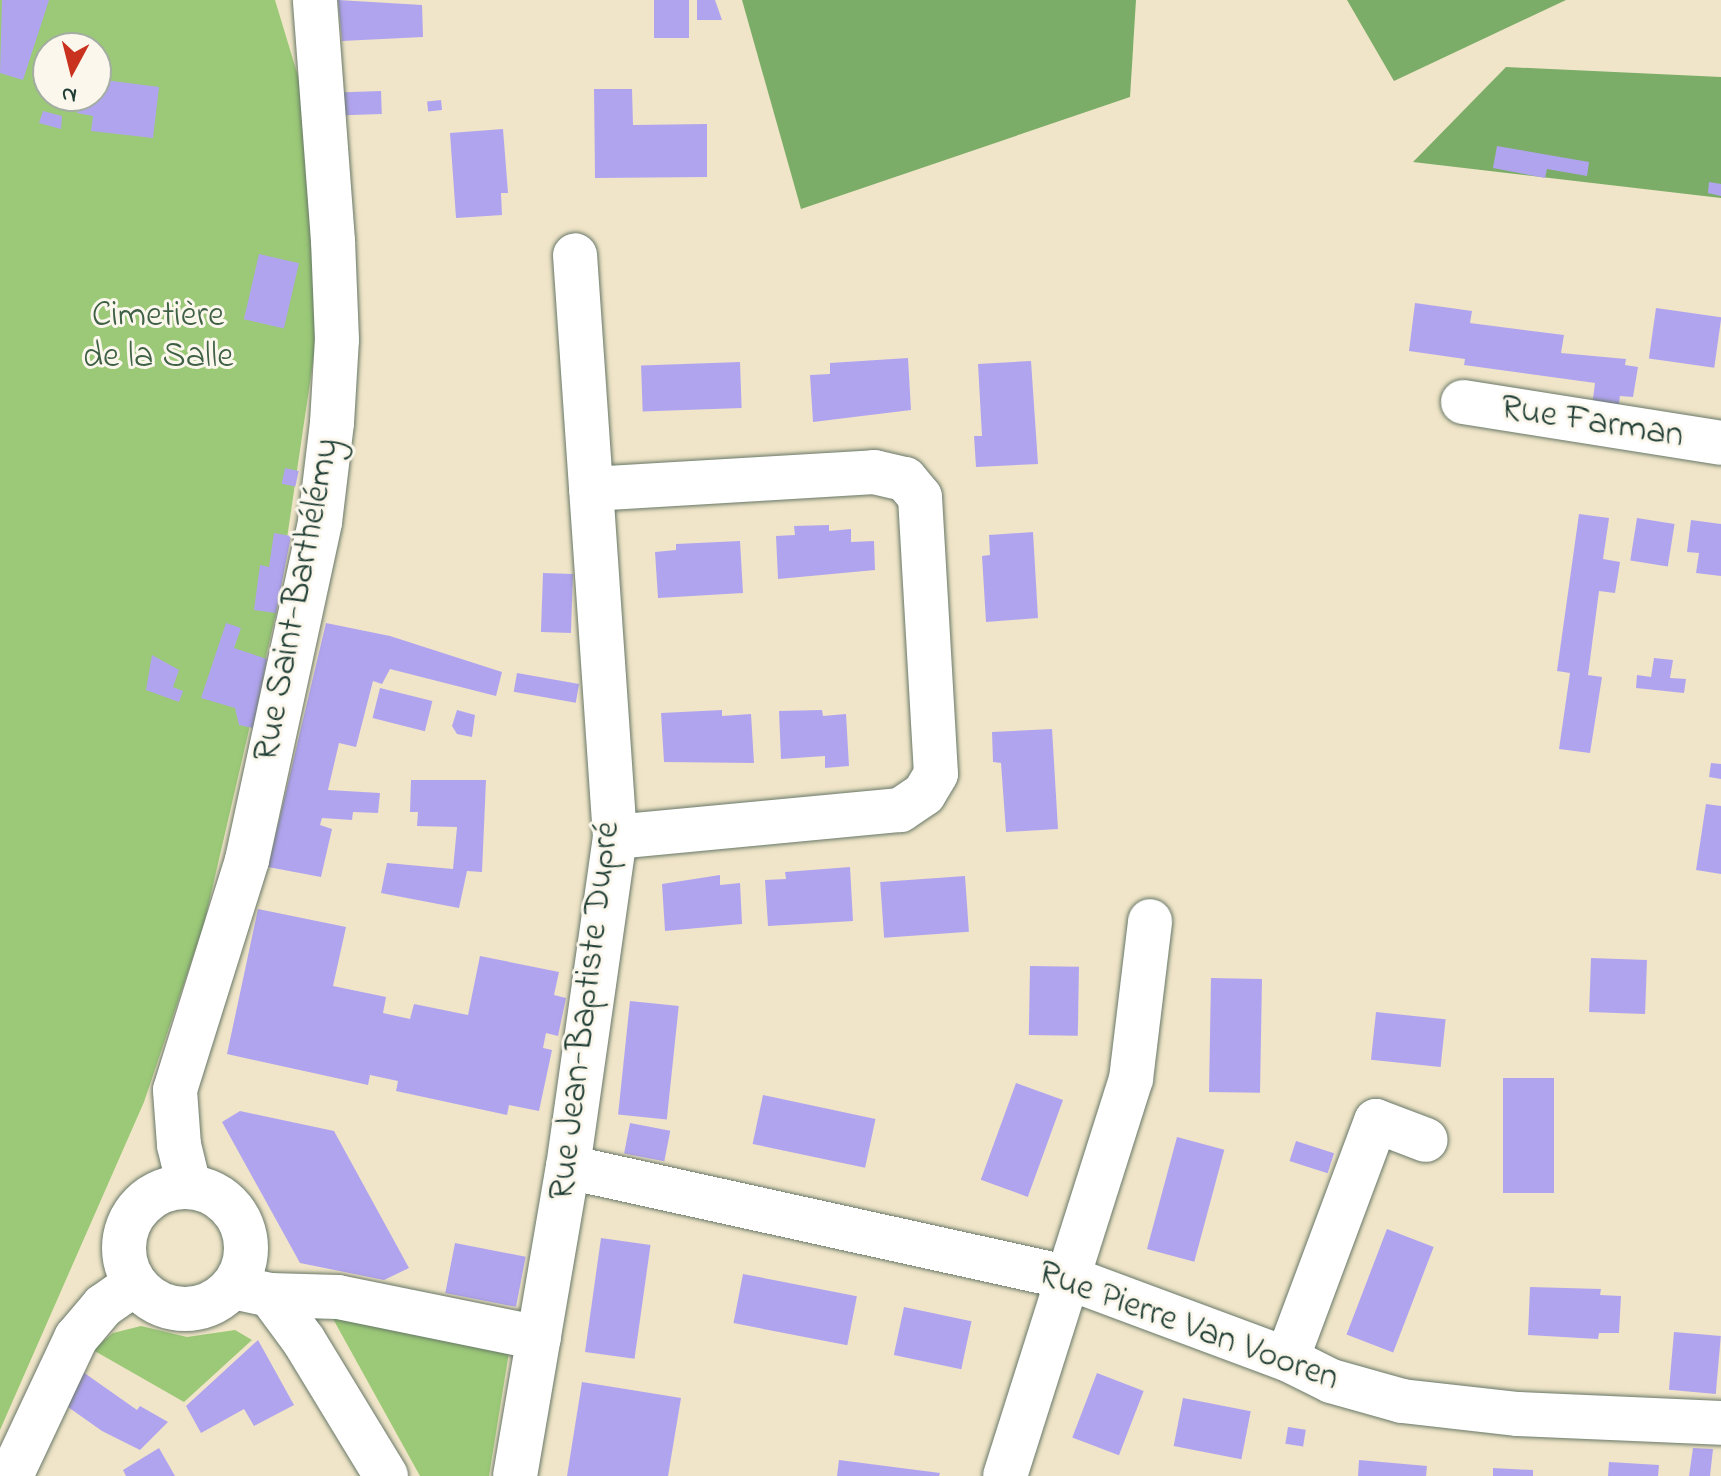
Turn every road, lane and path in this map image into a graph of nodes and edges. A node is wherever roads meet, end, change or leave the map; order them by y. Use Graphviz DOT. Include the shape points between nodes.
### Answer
graph roads {
  1 [pos="315,0"];
  2 [pos="575,255"];
  3 [pos="1463,402"];
  4 [pos="1721,443"];
  5 [pos="591,489"];
  6 [pos="615,837"];
  7 [pos="1150,921"];
  8 [pos="1426,1140"];
  9 [pos="568,1167"];
  10 [pos="189,1186"];
  11 [pos="1066,1277"];
  12 [pos="135,1284"];
  13 [pos="252,1291"];
  14 [pos="539,1338"];
  15 [pos="1287,1359"];
  16 [pos="1721,1423"];
  17 [pos="11,1476"];
  18 [pos="386,1476"];
  19 [pos="515,1476"];
  20 [pos="1005,1476"];
  1 -- 10 [label="street, Rue Saint-Barthélémy" via="337,340 332,423 320,522 247,860 175,1090"];
  2 -- 5 [label="street, Rue Jean-Baptiste Dupré"];
  3 -- 4 [label="street, Rue Farman"];
  5 -- 6 [label="street, Rue Jean-Baptiste Dupré"];
  5 -- 6 [label="street" via="874,472 905,479 920,497 936,774 924,794 900,810"];
  6 -- 9 [label="street, Rue Jean-Baptiste Dupré"];
  7 -- 11 [label="street" via="1131,1079"];
  8 -- 15 [label="street" via="1376,1121"];
  9 -- 11 [label="street, Rue Pierre Van Vooren"];
  9 -- 14 [label="street, Rue Jean-Baptiste Dupré"];
  10 -- 12 [label="street" via="161,1192 137,1209 123,1246"];
  10 -- 13 [label="street" via="217,1195 238,1215"];
  11 -- 15 [label="street, Rue Pierre Van Vooren"];
  11 -- 20 [label="street"];
  12 -- 13 [label="street" via="157,1302 184,1310"];
  12 -- 17 [label="street" via="103,1306 76,1338"];
  13 -- 14 [label="street" via="338,1297"];
  13 -- 18 [label="street" via="304,1341"];
  14 -- 19 [label="street, Rue Jean-Baptiste Dupré"];
  15 -- 16 [label="street, Rue Pierre Van Vooren" via="1331,1381 1402,1401 1518,1414"];
}
